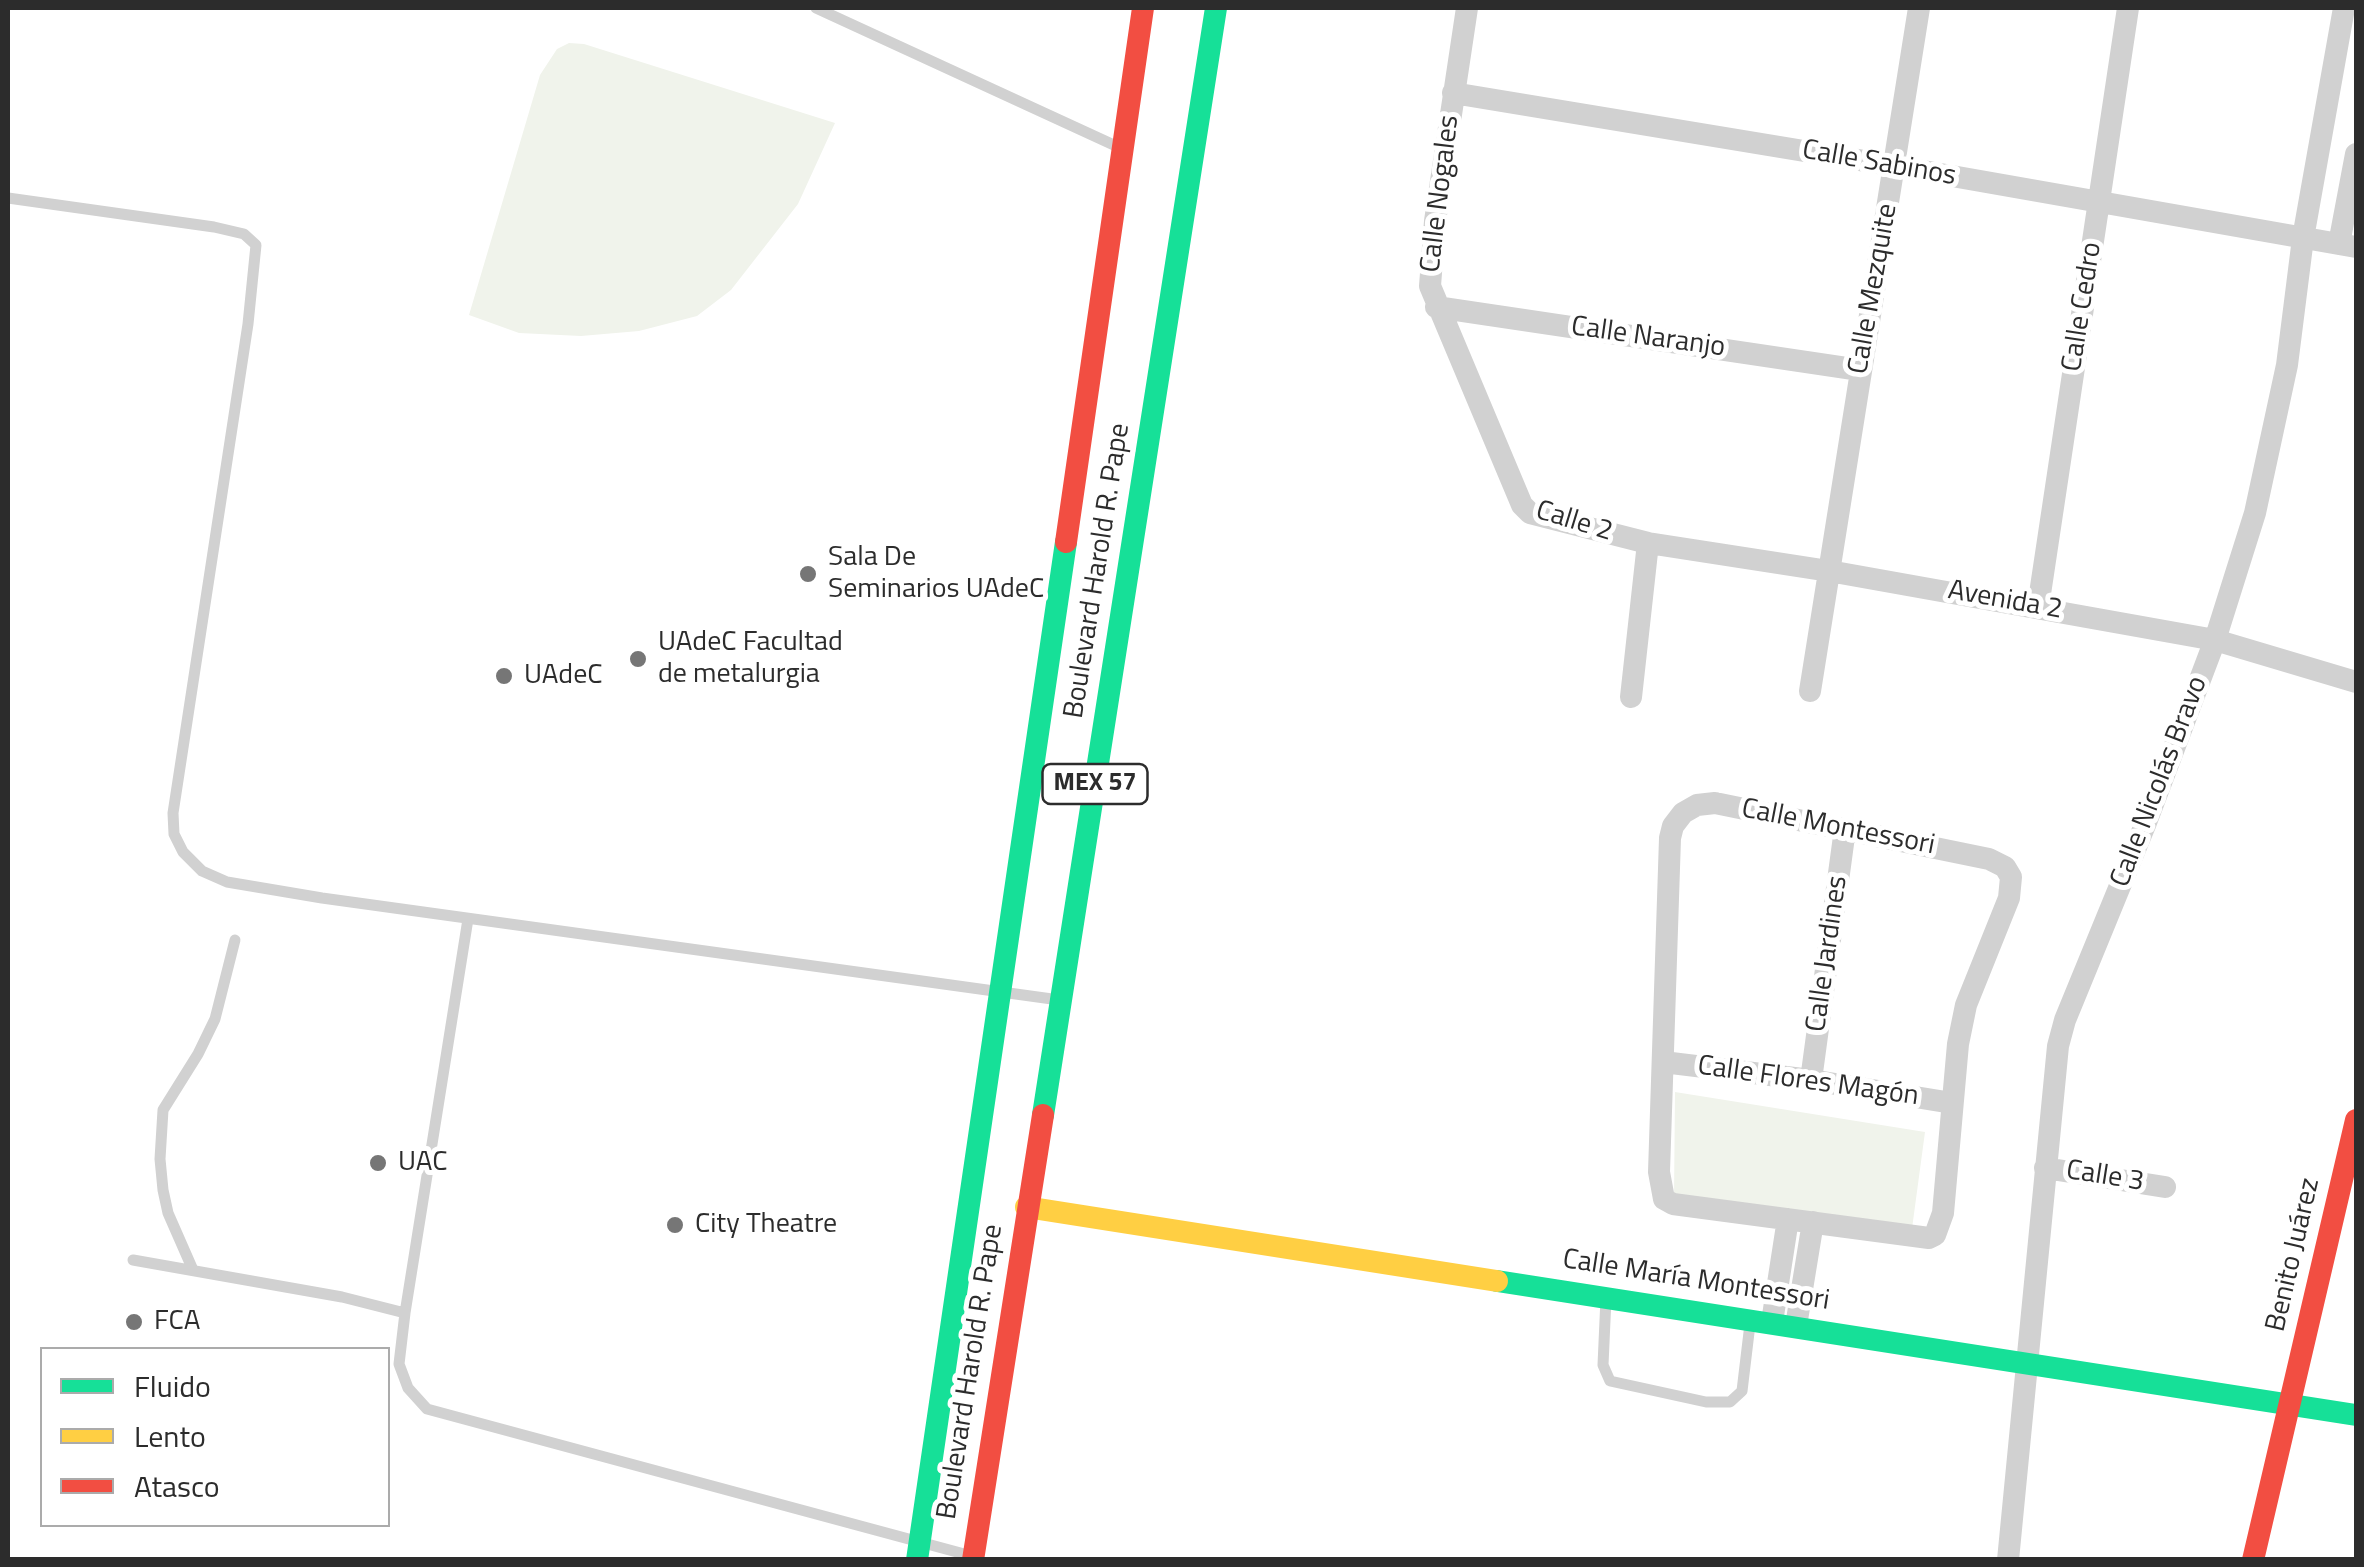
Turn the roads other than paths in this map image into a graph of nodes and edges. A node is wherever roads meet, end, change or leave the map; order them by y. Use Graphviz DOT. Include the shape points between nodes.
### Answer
graph roads {
  1 [pos="816,8"];
  2 [pos="1143,8"];
  3 [pos="1216,8"];
  4 [pos="1467,8"];
  5 [pos="1919,8"];
  6 [pos="2128,8"];
  7 [pos="2344,8"];
  8 [pos="1453,94"];
  9 [pos="1120,148"];
  10 [pos="2356,154"];
  11 [pos="1895,166"];
  12 [pos="8,198"];
  13 [pos="2099,203"];
  14 [pos="2303,238"];
  15 [pos="2348,246"];
  16 [pos="1436,307"];
  17 [pos="1860,370"];
  18 [pos="1514,484"];
  19 [pos="1648,542"];
  20 [pos="1829,570"];
  21 [pos="2038,607"];
  22 [pos="2215,640"];
  23 [pos="2356,682"];
  24 [pos="1810,690"];
  25 [pos="1631,697"];
  26 [pos="1845,829"];
  27 [pos="468,918"];
  28 [pos="235,940"];
  29 [pos="1002,992"];
  30 [pos="1060,1000"];
  31 [pos="1663,1062"];
  32 [pos="1811,1080"];
  33 [pos="1952,1103"];
  34 [pos="2356,1120"];
  35 [pos="2045,1168"];
  36 [pos="2165,1187"];
  37 [pos="1026,1207"];
  38 [pos="1788,1219"];
  39 [pos="1813,1222"];
  40 [pos="133,1260"];
  41 [pos="193,1270"];
  42 [pos="1606,1298"];
  43 [pos="405,1313"];
  44 [pos="1761,1320"];
  45 [pos="1796,1326"];
  46 [pos="2028,1365"];
  47 [pos="2289,1404"];
  48 [pos="2356,1415"];
  49 [pos="918,1551"];
  50 [pos="973,1558"];
  51 [pos="2008,1560"];
  52 [pos="2253,1560"];
  1 -- 9 [label="lane"];
  2 -- 9 [label="main road, Boulevard Harold R. Pape / MEX 57"];
  3 -- 30 [label="main road, Boulevard Harold R. Pape / MEX 57"];
  4 -- 8 [label="street, Calle Nogales"];
  5 -- 11 [label="street, Calle Mezquite"];
  6 -- 13 [label="street, Calle Cedro"];
  7 -- 14 [label="street, Calle Nicolás Bravo"];
  8 -- 11 [label="street, Calle Sabinos"];
  8 -- 16 [label="street, Calle Nogales" via="1430,268"];
  9 -- 29 [label="main road, Boulevard Harold R. Pape / MEX 57"];
  10 -- 15 [label="street"];
  11 -- 13 [label="street, Calle Sabinos"];
  11 -- 17 [label="street, Calle Mezquite"];
  12 -- 27 [label="lane" via="214,227 244,234 256,245 177,780 174,834 183,852 227,882"];
  13 -- 14 [label="street, Calle Sabinos"];
  13 -- 21 [label="street, Calle Cedro"];
  14 -- 15 [label="street, Calle Sabinos"];
  14 -- 22 [label="street, Calle Nicolás Bravo" via="2270,446"];
  16 -- 17 [label="street, Calle Naranjo"];
  16 -- 18 [label="street, Calle Nogales"];
  17 -- 20 [label="street, Calle Mezquite"];
  18 -- 19 [label="street, Calle 2" via="1530,513"];
  19 -- 20 [label="street, Avenida 2"];
  19 -- 25 [label="street"];
  20 -- 21 [label="street, Avenida 2"];
  20 -- 24 [label="street, Calle Mezquite"];
  21 -- 22 [label="street, Avenida 2"];
  22 -- 23 [label="street, Avenida 2"];
  22 -- 35 [label="street, Calle Nicolás Bravo" via="2064,1020"];
  26 -- 31 [label="street, Calle Montessori" via="1715,804 1683,813 1670,838"];
  26 -- 32 [label="street, Calle Jardines"];
  26 -- 33 [label="street, Calle Montessori" via="1989,859 2011,877 2009,898 1966,1005"];
  27 -- 29 [label="lane"];
  27 -- 43 [label="lane"];
  28 -- 41 [label="lane" via="215,1019 163,1110 163,1190"];
  29 -- 30 [label="lane"];
  29 -- 49 [label="main road, Boulevard Harold R. Pape / MEX 57"];
  30 -- 37 [label="main road, Boulevard Harold R. Pape / MEX 57"];
  31 -- 32 [label="street, Calle Flores Magón"];
  31 -- 38 [label="street, Calle Montessori" via="1659,1186 1667,1203"];
  32 -- 33 [label="street, Calle Flores Magón"];
  33 -- 39 [label="street, Calle Montessori" via="1935,1234 1916,1239"];
  34 -- 47 [label="main road, Benito Juárez"];
  35 -- 36 [label="street, Calle 3"];
  35 -- 46 [label="street, Calle Nicolás Bravo"];
  37 -- 42 [label="main road, Calle María Montessori"];
  37 -- 50 [label="main road, Boulevard Harold R. Pape / MEX 57"];
  38 -- 39 [label="street, Calle Montessori"];
  38 -- 44 [label="street"];
  39 -- 45 [label="street"];
  40 -- 41 [label="lane"];
  41 -- 43 [label="lane"];
  42 -- 44 [label="main road, Calle María Montessori"];
  42 -- 44 [label="lane" via="1602,1365 1610,1381 1706,1402 1730,1402 1742,1391"];
  43 -- 49 [label="lane" via="402,1378 427,1409"];
  44 -- 45 [label="main road, Calle María Montessori"];
  45 -- 46 [label="main road, Calle María Montessori"];
  46 -- 47 [label="main road, Calle María Montessori"];
  46 -- 51 [label="street, Calle Nicolás Bravo"];
  47 -- 48 [label="main road, Calle María Montessori"];
  47 -- 52 [label="main road, Benito Juárez"];
  49 -- 50 [label="lane"];
}
